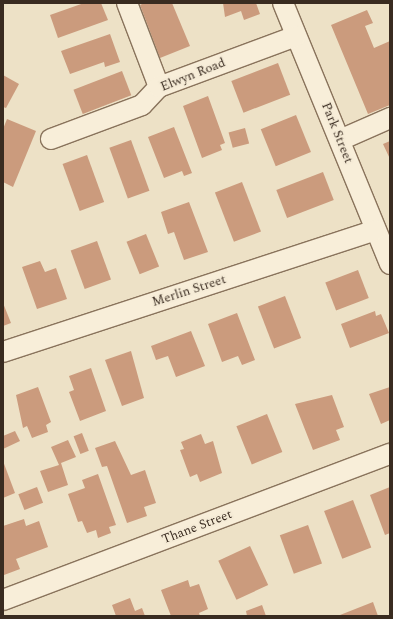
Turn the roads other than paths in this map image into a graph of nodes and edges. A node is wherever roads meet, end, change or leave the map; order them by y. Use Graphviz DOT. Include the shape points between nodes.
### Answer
graph roads {
  1 [pos="127,3"];
  2 [pos="283,3"];
  3 [pos="296,36"];
  4 [pos="159,87"];
  5 [pos="390,118"];
  6 [pos="51,138"];
  7 [pos="340,140"];
  8 [pos="376,230"];
  9 [pos="390,264"];
  10 [pos="3,352"];
  11 [pos="390,454"];
  12 [pos="3,600"];
  1 -- 4 [label="street"];
  2 -- 3 [label="street, Park Street"];
  3 -- 4 [label="street, Elwyn Road"];
  3 -- 7 [label="street, Park Street"];
  4 -- 6 [label="street, Elwyn Road" via="142,105"];
  5 -- 7 [label="street"];
  7 -- 8 [label="street, Park Street"];
  8 -- 9 [label="street, Park Street"];
  8 -- 10 [label="street, Merlin Street"];
  11 -- 12 [label="street, Thane Street"];
}
